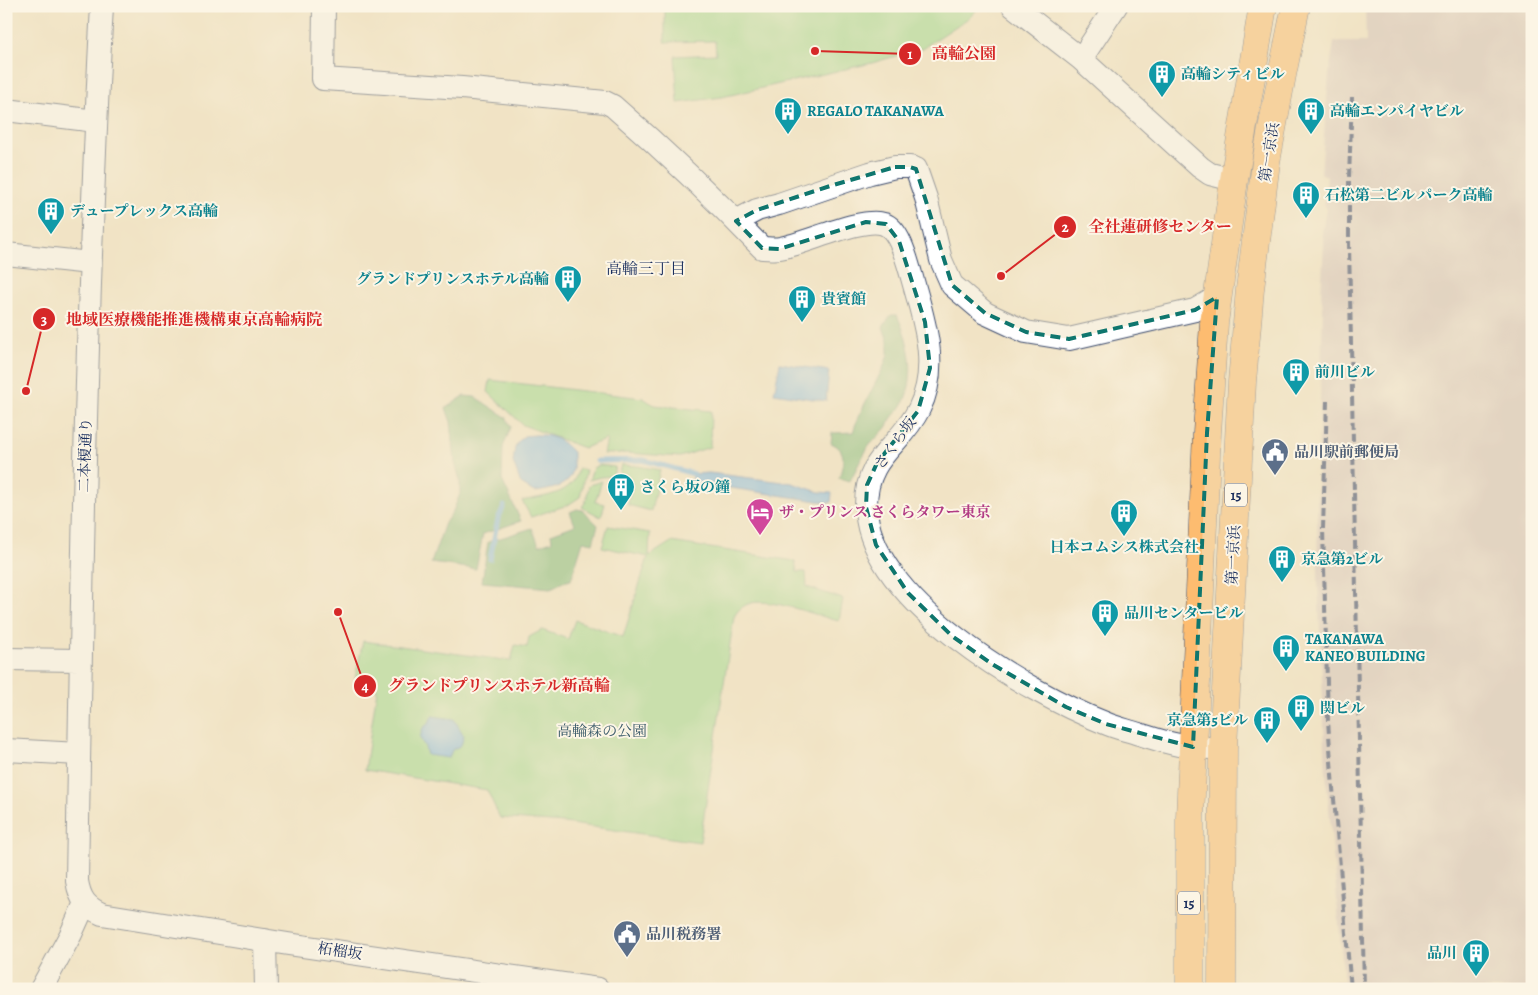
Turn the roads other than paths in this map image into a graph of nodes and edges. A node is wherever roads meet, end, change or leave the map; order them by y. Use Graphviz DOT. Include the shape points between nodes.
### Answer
graph roads {
  1 [pos="102,6"];
  2 [pos="324,6"];
  3 [pos="1013,6"];
  4 [pos="1116,6"];
  5 [pos="1263,6"];
  6 [pos="1296,6"];
  7 [pos="1081,60"];
  8 [pos="6,110"];
  9 [pos="96,121"];
  10 [pos="1234,180"];
  11 [pos="736,221"];
  12 [pos="6,254"];
  13 [pos="90,262"];
  14 [pos="1218,297"];
  15 [pos="6,658"];
  16 [pos="80,660"];
  17 [pos="1193,747"];
  18 [pos="1222,748"];
  19 [pos="6,750"];
  20 [pos="79,754"];
  21 [pos="85,903"];
  22 [pos="265,940"];
  23 [pos="41,989"];
  24 [pos="266,989"];
  25 [pos="598,989"];
  26 [pos="1190,989"];
  27 [pos="1222,989"];
  1 -- 9 [label="street, 二本榎通り"];
  2 -- 11 [label="street, さくら坂" via="323,79 605,102 653,140"];
  3 -- 7 [label="street"];
  4 -- 7 [label="street"];
  5 -- 10 [label="highway, 第一京浜 / 15"];
  6 -- 18 [label="highway, 第一京浜 / 15" via="1266,162 1250,289"];
  7 -- 10 [label="street" via="1200,167 1210,174"];
  8 -- 9 [label="street"];
  9 -- 13 [label="street, 二本榎通り"];
  10 -- 14 [label="highway, 第一京浜 / 15"];
  11 -- 14 [label="street" via="756,210 830,186 895,167 910,167 916,169 941,260 952,285 985,313 1026,332 1069,339 1195,310"];
  11 -- 17 [label="street, さくら坂" via="762,248 779,248 866,222 886,224 899,241 925,322 930,368 918,411 877,462 867,485 866,507 869,530 876,545 908,593 952,636 1027,686 1106,724"];
  12 -- 13 [label="street"];
  13 -- 16 [label="street, 二本榎通り"];
  14 -- 17 [label="highway, 第一京浜 / 15" via="1207,433"];
  15 -- 16 [label="street"];
  16 -- 20 [label="street, 二本榎通り"];
  17 -- 18 [label="street, さくら坂"];
  17 -- 26 [label="highway, 第一京浜 / 15"];
  18 -- 27 [label="highway, 第一京浜 / 15"];
  19 -- 20 [label="street"];
  20 -- 21 [label="street, 二本榎通り" via="77,882"];
  21 -- 22 [label="street, 柘榴坂" via="102,914"];
  21 -- 23 [label="street"];
  22 -- 24 [label="street"];
  22 -- 25 [label="street, 柘榴坂"];
}
